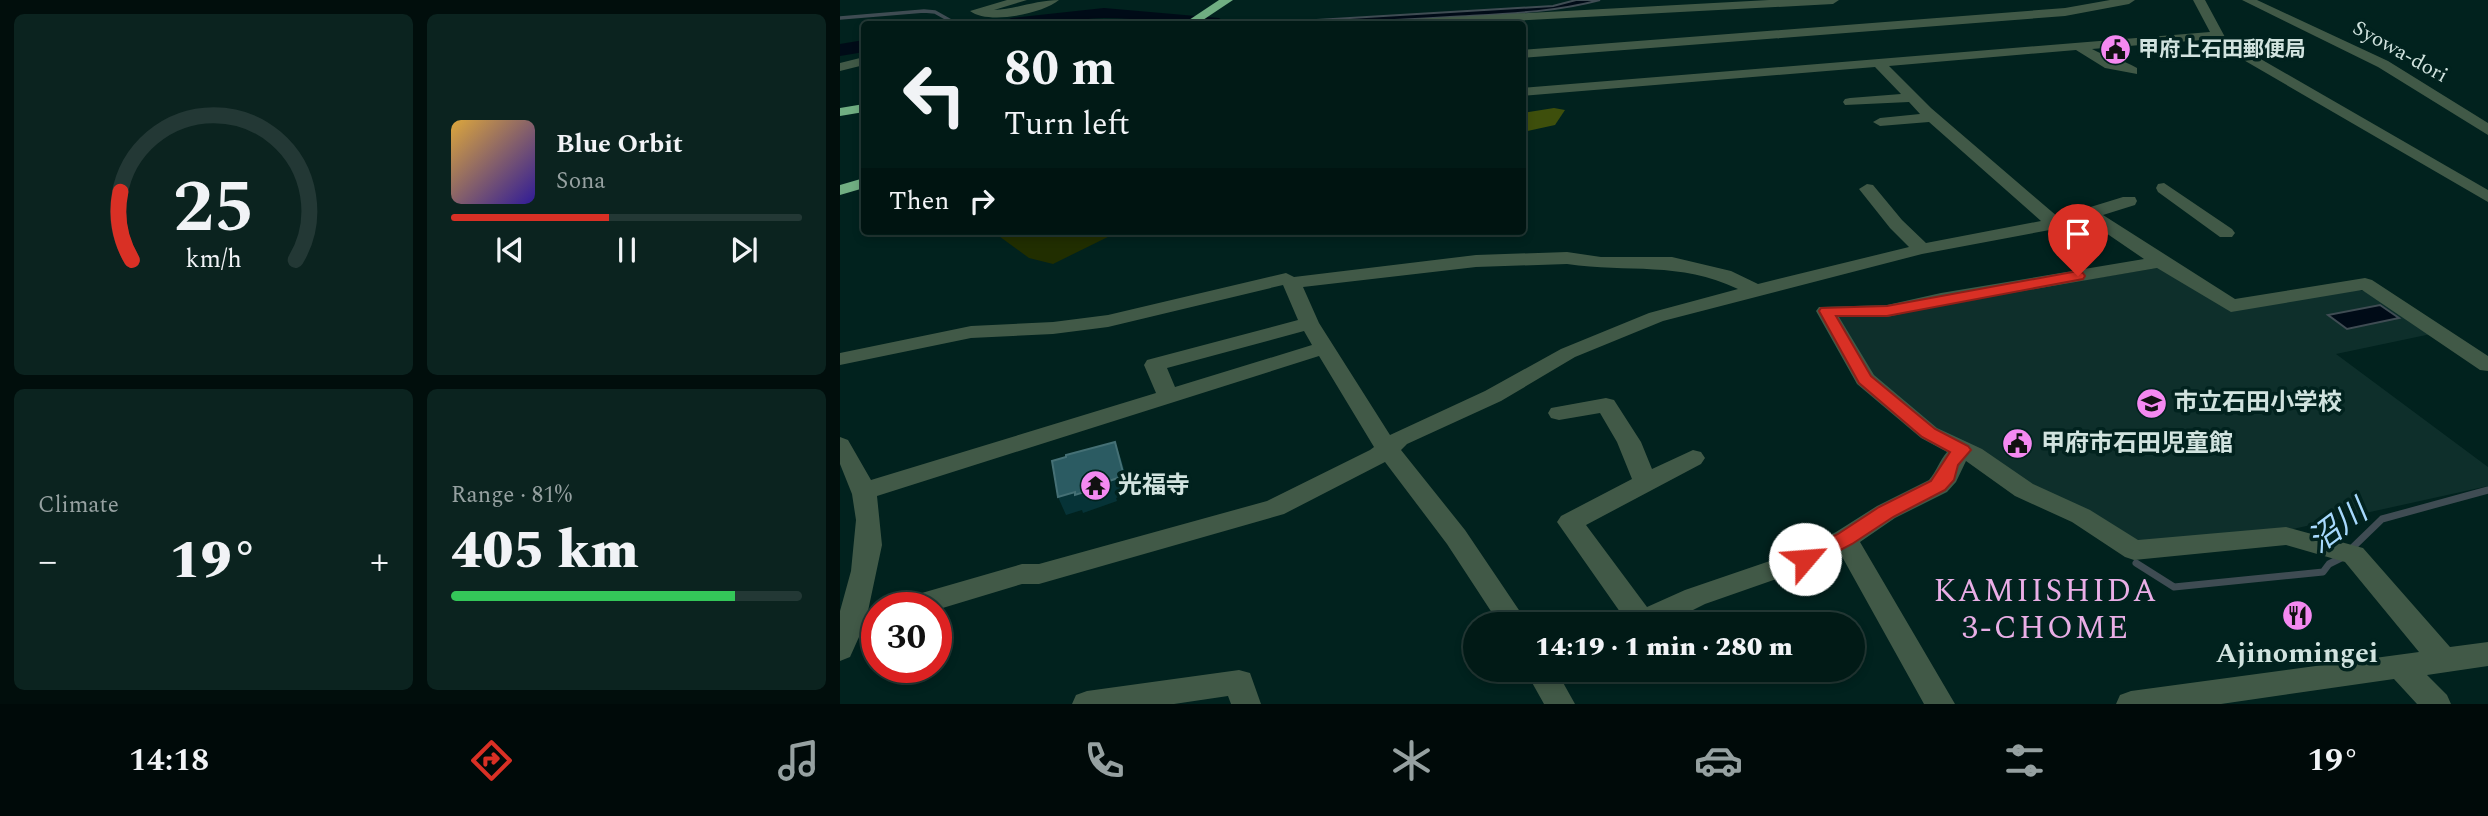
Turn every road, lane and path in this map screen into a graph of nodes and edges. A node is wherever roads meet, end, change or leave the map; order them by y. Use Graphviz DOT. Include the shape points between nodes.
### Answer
graph roads {
  1 [pos="1021,0"];
  2 [pos="1053,0"];
  3 [pos="1227,0"];
  4 [pos="1833,0"];
  5 [pos="2129,0"];
  6 [pos="2199,0"];
  7 [pos="2248,0"];
  8 [pos="1194,21"];
  9 [pos="1451,21"];
  10 [pos="2217,35"];
  11 [pos="2078,46"];
  12 [pos="1526,54"];
  13 [pos="861,62"];
  14 [pos="1879,63"];
  15 [pos="840,67"];
  16 [pos="2132,71"];
  17 [pos="1526,92"];
  18 [pos="1912,97"];
  19 [pos="1850,102"];
  20 [pos="861,108"];
  21 [pos="840,112"];
  22 [pos="1933,117"];
  23 [pos="1880,122"];
  24 [pos="2488,130"];
  25 [pos="861,184"];
  26 [pos="2164,188"];
  27 [pos="1867,189"];
  28 [pos="840,190"];
  29 [pos="2488,197"];
  30 [pos="2129,201"];
  31 [pos="2090,214"];
  32 [pos="2055,224"];
  33 [pos="2226,233"];
  34 [pos="1922,249"];
  35 [pos="2161,262"];
  36 [pos="1289,281"];
  37 [pos="1755,289"];
  38 [pos="1309,323"];
  39 [pos="1326,347"];
  40 [pos="840,359"];
  41 [pos="2488,365"];
  42 [pos="1168,396"];
  43 [pos="1559,413"];
  44 [pos="840,446"];
  45 [pos="1387,449"];
  46 [pos="1962,450"];
  47 [pos="1693,458"];
  48 [pos="1644,482"];
  49 [pos="865,491"];
  50 [pos="1845,539"];
  51 [pos="952,595"];
  52 [pos="1506,612"];
  53 [pos="1631,612"];
  54 [pos="1663,612"];
  55 [pos="861,629"];
  56 [pos="844,639"];
  57 [pos="2488,654"];
  58 [pos="2444,661"];
  59 [pos="2402,668"];
  60 [pos="1087,704"];
  61 [pos="1246,704"];
  62 [pos="1940,704"];
  63 [pos="2131,704"];
  64 [pos="2436,704"];
  1 -- 2 [label="street" via="976,11 984,15 1010,12"];
  3 -- 8 [label="highway"];
  4 -- 9 [label="street"];
  5 -- 12 [label="street" via="2065,12"];
  6 -- 10 [label="street"];
  7 -- 24 [label="street, Syowa-dori" via="2383,64"];
  10 -- 11 [label="street"];
  10 -- 29 [label="street" via="2236,51"];
  11 -- 14 [label="street"];
  11 -- 16 [label="street" via="2110,65 2120,64"];
  13 -- 15 [label="street"];
  14 -- 17 [label="street"];
  14 -- 18 [label="street"];
  18 -- 19 [label="street"];
  18 -- 22 [label="street"];
  20 -- 21 [label="highway"];
  22 -- 23 [label="street"];
  22 -- 32 [label="street"];
  25 -- 28 [label="highway"];
  26 -- 33 [label="street"];
  27 -- 34 [label="street"];
  30 -- 31 [label="street"];
  31 -- 32 [label="street"];
  31 -- 35 [label="street"];
  32 -- 34 [label="street"];
  34 -- 37 [label="street"];
  35 -- 41 [label="street" via="2231,306 2365,284"];
  35 -- 46 [label="street" via="1887,311 1826,311 1865,379 1929,433"];
  36 -- 37 [label="street" via="1476,261 1567,258 1672,263 1724,275"];
  36 -- 38 [label="street"];
  36 -- 40 [label="street" via="1108,321 971,332"];
  37 -- 45 [label="street" via="1609,335"];
  38 -- 39 [label="street"];
  38 -- 42 [label="street" via="1155,365"];
  39 -- 42 [label="street"];
  39 -- 45 [label="street"];
  42 -- 49 [label="street"];
  43 -- 48 [label="street" via="1606,405 1629,442"];
  44 -- 49 [label="street"];
  45 -- 51 [label="street" via="1275,508"];
  45 -- 52 [label="street" via="1456,537"];
  46 -- 50 [label="street" via="1938,485"];
  46 -- 58 [label="street" via="2134,550 2286,536 2354,555"];
  47 -- 48 [label="street"];
  48 -- 53 [label="street" via="1570,522"];
  49 -- 56 [label="street" via="870,529 863,587"];
  50 -- 54 [label="street" via="1805,559"];
  50 -- 62 [label="street"];
  55 -- 56 [label="street"];
  57 -- 58 [label="street"];
  58 -- 59 [label="street"];
  59 -- 63 [label="street"];
  59 -- 64 [label="street"];
  60 -- 61 [label="street" via="1239,682"];
}
